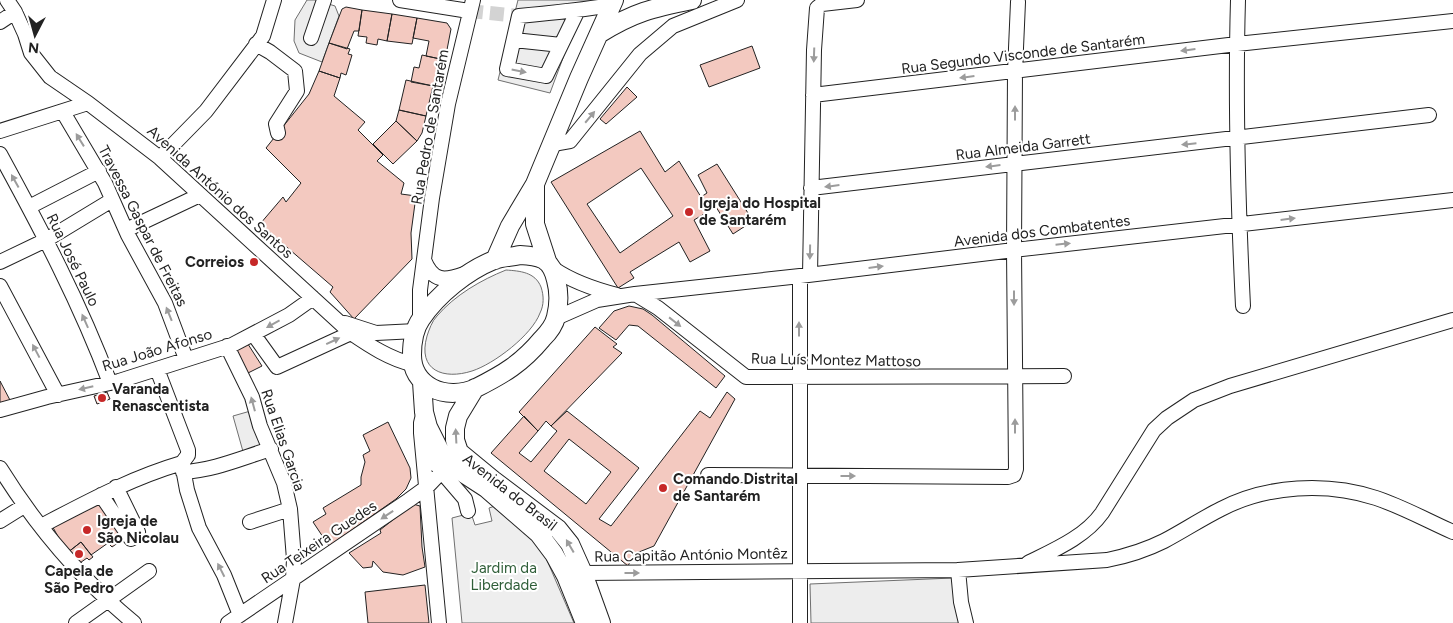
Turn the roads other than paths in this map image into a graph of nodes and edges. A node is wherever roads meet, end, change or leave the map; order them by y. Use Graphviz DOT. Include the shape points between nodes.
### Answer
graph roads {
  1 [pos="7,0"];
  2 [pos="274,0"];
  3 [pos="324,0"];
  4 [pos="400,0"];
  5 [pos="692,0"];
  6 [pos="737,0"];
  7 [pos="857,0"];
  8 [pos="1238,0"];
  9 [pos="614,1"];
  10 [pos="1018,2"];
  11 [pos="471,5"];
  12 [pos="578,10"];
  13 [pos="15,12"];
  14 [pos="1453,21"];
  15 [pos="0,22"];
  16 [pos="600,34"];
  17 [pos="312,38"];
  18 [pos="514,40"];
  19 [pos="256,44"];
  20 [pos="1237,44"];
  21 [pos="561,45"];
  22 [pos="1015,71"];
  23 [pos="813,95"];
  24 [pos="88,103"];
  25 [pos="63,112"];
  26 [pos="1429,116"];
  27 [pos="0,131"];
  28 [pos="278,133"];
  29 [pos="1238,139"];
  30 [pos="553,144"];
  31 [pos="0,154"];
  32 [pos="160,158"];
  33 [pos="1015,164"];
  34 [pos="99,171"];
  35 [pos="535,184"];
  36 [pos="811,188"];
  37 [pos="200,195"];
  38 [pos="112,200"];
  39 [pos="1453,200"];
  40 [pos="29,207"];
  41 [pos="1239,225"];
  42 [pos="126,230"];
  43 [pos="46,240"];
  44 [pos="1014,250"];
  45 [pos="424,260"];
  46 [pos="495,260"];
  47 [pos="0,262"];
  48 [pos="550,265"];
  49 [pos="472,272"];
  50 [pos="805,276"];
  51 [pos="0,286"];
  52 [pos="635,294"];
  53 [pos="620,296"];
  54 [pos="313,298"];
  55 [pos="1243,306"];
  56 [pos="556,318"];
  57 [pos="338,320"];
  58 [pos="1453,320"];
  59 [pos="418,325"];
  60 [pos="351,332"];
  61 [pos="254,334"];
  62 [pos="227,346"];
  63 [pos="186,359"];
  64 [pos="412,364"];
  65 [pos="157,369"];
  66 [pos="1064,376"];
  67 [pos="1015,377"];
  68 [pos="799,378"];
  69 [pos="110,382"];
  70 [pos="422,382"];
  71 [pos="475,388"];
  72 [pos="58,395"];
  73 [pos="0,410"];
  74 [pos="424,412"];
  75 [pos="423,444"];
  76 [pos="271,449"];
  77 [pos="0,468"];
  78 [pos="183,468"];
  79 [pos="445,468"];
  80 [pos="708,475"];
  81 [pos="799,476"];
  82 [pos="116,487"];
  83 [pos="427,487"];
  84 [pos="101,495"];
  85 [pos="24,506"];
  86 [pos="290,509"];
  87 [pos="468,511"];
  88 [pos="0,521"];
  89 [pos="250,522"];
  90 [pos="40,526"];
  91 [pos="1453,532"];
  92 [pos="1021,567"];
  93 [pos="958,570"];
  94 [pos="149,571"];
  95 [pos="800,571"];
  96 [pos="583,573"];
  97 [pos="293,579"];
  98 [pos="107,601"];
  99 [pos="240,615"];
  100 [pos="76,623"];
  101 [pos="134,623"];
  102 [pos="228,623"];
  103 [pos="285,623"];
  104 [pos="439,623"];
  105 [pos="585,623"];
  106 [pos="601,623"];
  107 [pos="800,623"];
  108 [pos="966,623"];
  1 -- 13 [label="street, Avenida António dos Santos"];
  2 -- 19 [label="street" via="263,36"];
  3 -- 17 [label="street"];
  4 -- 11 [label="street"];
  5 -- 16 [label="main road" via="639,12"];
  30 -- 6 [label="street, one-way" via="570,141 640,54 673,26"];
  7 -- 23 [label="street, one-way" via="818,6"];
  8 -- 20 [label="street"];
  9 -- 12 [label="street"];
  9 -- 16 [label="main road"];
  10 -- 22 [label="street"];
  11 -- 45 [label="street, Rua Pedro de Santarém" via="448,104"];
  12 -- 18 [label="street" via="519,16"];
  12 -- 21 [label="street"];
  13 -- 15 [label="street"];
  13 -- 24 [label="street, Avenida António dos Santos" via="31,53 50,77"];
  14 -- 20 [label="street, Rua Segundo Visconde de Santarém"];
  16 -- 30 [label="main road"];
  18 -- 21 [label="street"];
  18 -- 21 [label="street, one-way" via="507,69 546,76"];
  19 -- 28 [label="street" via="294,71 297,90 276,124"];
  19 -- 32 [label="street" via="206,111"];
  20 -- 22 [label="street, Rua Segundo Visconde de Santarém, one-way"];
  20 -- 29 [label="street"];
  22 -- 23 [label="street, Rua Segundo Visconde de Santarém, one-way"];
  33 -- 22 [label="street, one-way"];
  23 -- 36 [label="street"];
  24 -- 25 [label="street"];
  24 -- 32 [label="street, Avenida António dos Santos"];
  25 -- 27 [label="street"];
  34 -- 25 [label="street, Travessa Gaspar de Freitas, one-way"];
  26 -- 29 [label="street, Rua Almeida Garrett"];
  29 -- 33 [label="street, Rua Almeida Garrett, one-way"];
  29 -- 41 [label="street"];
  30 -- 35 [label="main road"];
  40 -- 31 [label="street, Rua José Paulo, one-way"];
  32 -- 37 [label="street, Avenida António dos Santos"];
  33 -- 36 [label="street, Rua Almeida Garrett, one-way"];
  33 -- 44 [label="street"];
  34 -- 38 [label="street, Travessa Gaspar de Freitas"];
  34 -- 40 [label="street"];
  35 -- 46 [label="main road" via="510,226"];
  35 -- 48 [label="main road" via="535,224"];
  36 -- 50 [label="street, one-way"];
  37 -- 42 [label="street"];
  37 -- 54 [label="street, Avenida António dos Santos"];
  38 -- 42 [label="street, Travessa Gaspar de Freitas"];
  38 -- 43 [label="street"];
  41 -- 39 [label="street, Avenida dos Combatentes, one-way"];
  40 -- 43 [label="street, Rua José Paulo"];
  44 -- 41 [label="street, Avenida dos Combatentes, one-way"];
  41 -- 55 [label="street"];
  63 -- 42 [label="street, Travessa Gaspar de Freitas, one-way" via="164,302"];
  43 -- 47 [label="street"];
  69 -- 43 [label="street, Rua José Paulo, one-way" via="88,327"];
  50 -- 44 [label="street, Avenida dos Combatentes, one-way"];
  44 -- 67 [label="street, one-way"];
  45 -- 49 [label="street" via="430,273 441,278"];
  45 -- 59 [label="street, Rua Pedro de Santarém"];
  46 -- 48 [label="main road" via="534,256"];
  46 -- 49 [label="main road"];
  48 -- 53 [label="street" via="591,288"];
  48 -- 56 [label="main road" via="558,290"];
  49 -- 59 [label="main road" via="439,297"];
  50 -- 52 [label="street, Avenida dos Combatentes"];
  68 -- 50 [label="street, one-way"];
  72 -- 51 [label="street, one-way"];
  52 -- 53 [label="street, Avenida dos Combatentes"];
  52 -- 68 [label="street, Rua Luís Montez Mattoso, one-way" via="658,308 746,377"];
  53 -- 56 [label="street, Avenida dos Combatentes" via="596,300"];
  54 -- 57 [label="street, Avenida António dos Santos"];
  54 -- 61 [label="street, Rua João Afonso, one-way"];
  56 -- 71 [label="main road" via="551,329 527,357"];
  57 -- 59 [label="street, Avenida António dos Santos" via="376,333"];
  57 -- 60 [label="street, Avenida António dos Santos"];
  58 -- 92 [label="street" via="1230,386 1194,400 1154,430 1092,526"];
  59 -- 64 [label="main road"];
  61 -- 60 [label="street, one-way" via="277,367"];
  60 -- 64 [label="street, Avenida António dos Santos" via="389,356"];
  61 -- 62 [label="street, Rua João Afonso"];
  62 -- 63 [label="street, Rua João Afonso"];
  76 -- 62 [label="street, Rua Elias Garcia, one-way" via="252,397"];
  63 -- 65 [label="street, Rua João Afonso"];
  64 -- 70 [label="main road"];
  65 -- 69 [label="street, Rua João Afonso"];
  65 -- 78 [label="street" via="188,450"];
  66 -- 67 [label="street, Rua Luís Montez Mattoso"];
  67 -- 68 [label="street, Rua Luís Montez Mattoso"];
  81 -- 67 [label="street, one-way" via="1014,475"];
  68 -- 81 [label="street"];
  69 -- 72 [label="street, Rua João Afonso, one-way"];
  70 -- 71 [label="main road" via="439,391 464,392"];
  70 -- 74 [label="main road, Avenida do Brasil"];
  96 -- 71 [label="main road, Avenida do Brasil, one-way" via="570,544 558,529 459,452 454,440 458,416"];
  72 -- 73 [label="street, Rua João Afonso"];
  74 -- 75 [label="street" via="420,423"];
  74 -- 79 [label="main road, Avenida do Brasil"];
  75 -- 79 [label="street"];
  75 -- 83 [label="street"];
  76 -- 78 [label="street" via="199,471"];
  76 -- 86 [label="street, Rua Elias Garcia"];
  77 -- 85 [label="street"];
  78 -- 82 [label="street" via="157,470"];
  99 -- 78 [label="street, one-way" via="224,575 199,528"];
  79 -- 83 [label="street, Rua Teixeira Guedes"];
  79 -- 87 [label="street" via="465,500"];
  79 -- 105 [label="main road, Avenida do Brasil" via="486,488 539,534 566,576"];
  80 -- 81 [label="street"];
  81 -- 95 [label="street"];
  82 -- 84 [label="street"];
  82 -- 84 [label="street" via="138,532 130,540"];
  83 -- 97 [label="street, Rua Teixeira Guedes, one-way"];
  83 -- 104 [label="street"];
  84 -- 90 [label="street"];
  85 -- 88 [label="street"];
  85 -- 90 [label="street"];
  86 -- 89 [label="street"];
  86 -- 97 [label="street, Rua Elias Garcia"];
  90 -- 98 [label="street"];
  91 -- 92 [label="street, Rua Capitão António Montêz" via="1363,494 1284,488 1223,507 1166,540 1128,555 1107,560"];
  92 -- 93 [label="street, Rua Capitão António Montêz"];
  93 -- 95 [label="street, Rua Capitão António Montêz"];
  93 -- 108 [label="street"];
  94 -- 98 [label="street"];
  96 -- 95 [label="street, Rua Capitão António Montêz, one-way"];
  95 -- 107 [label="street"];
  96 -- 106 [label="main road, Avenida do Brasil"];
  97 -- 99 [label="street, Rua Teixeira Guedes"];
  97 -- 103 [label="street, Rua Elias Garcia"];
  98 -- 100 [label="street"];
  98 -- 101 [label="street"];
  99 -- 102 [label="street, Rua Teixeira Guedes"];
}
